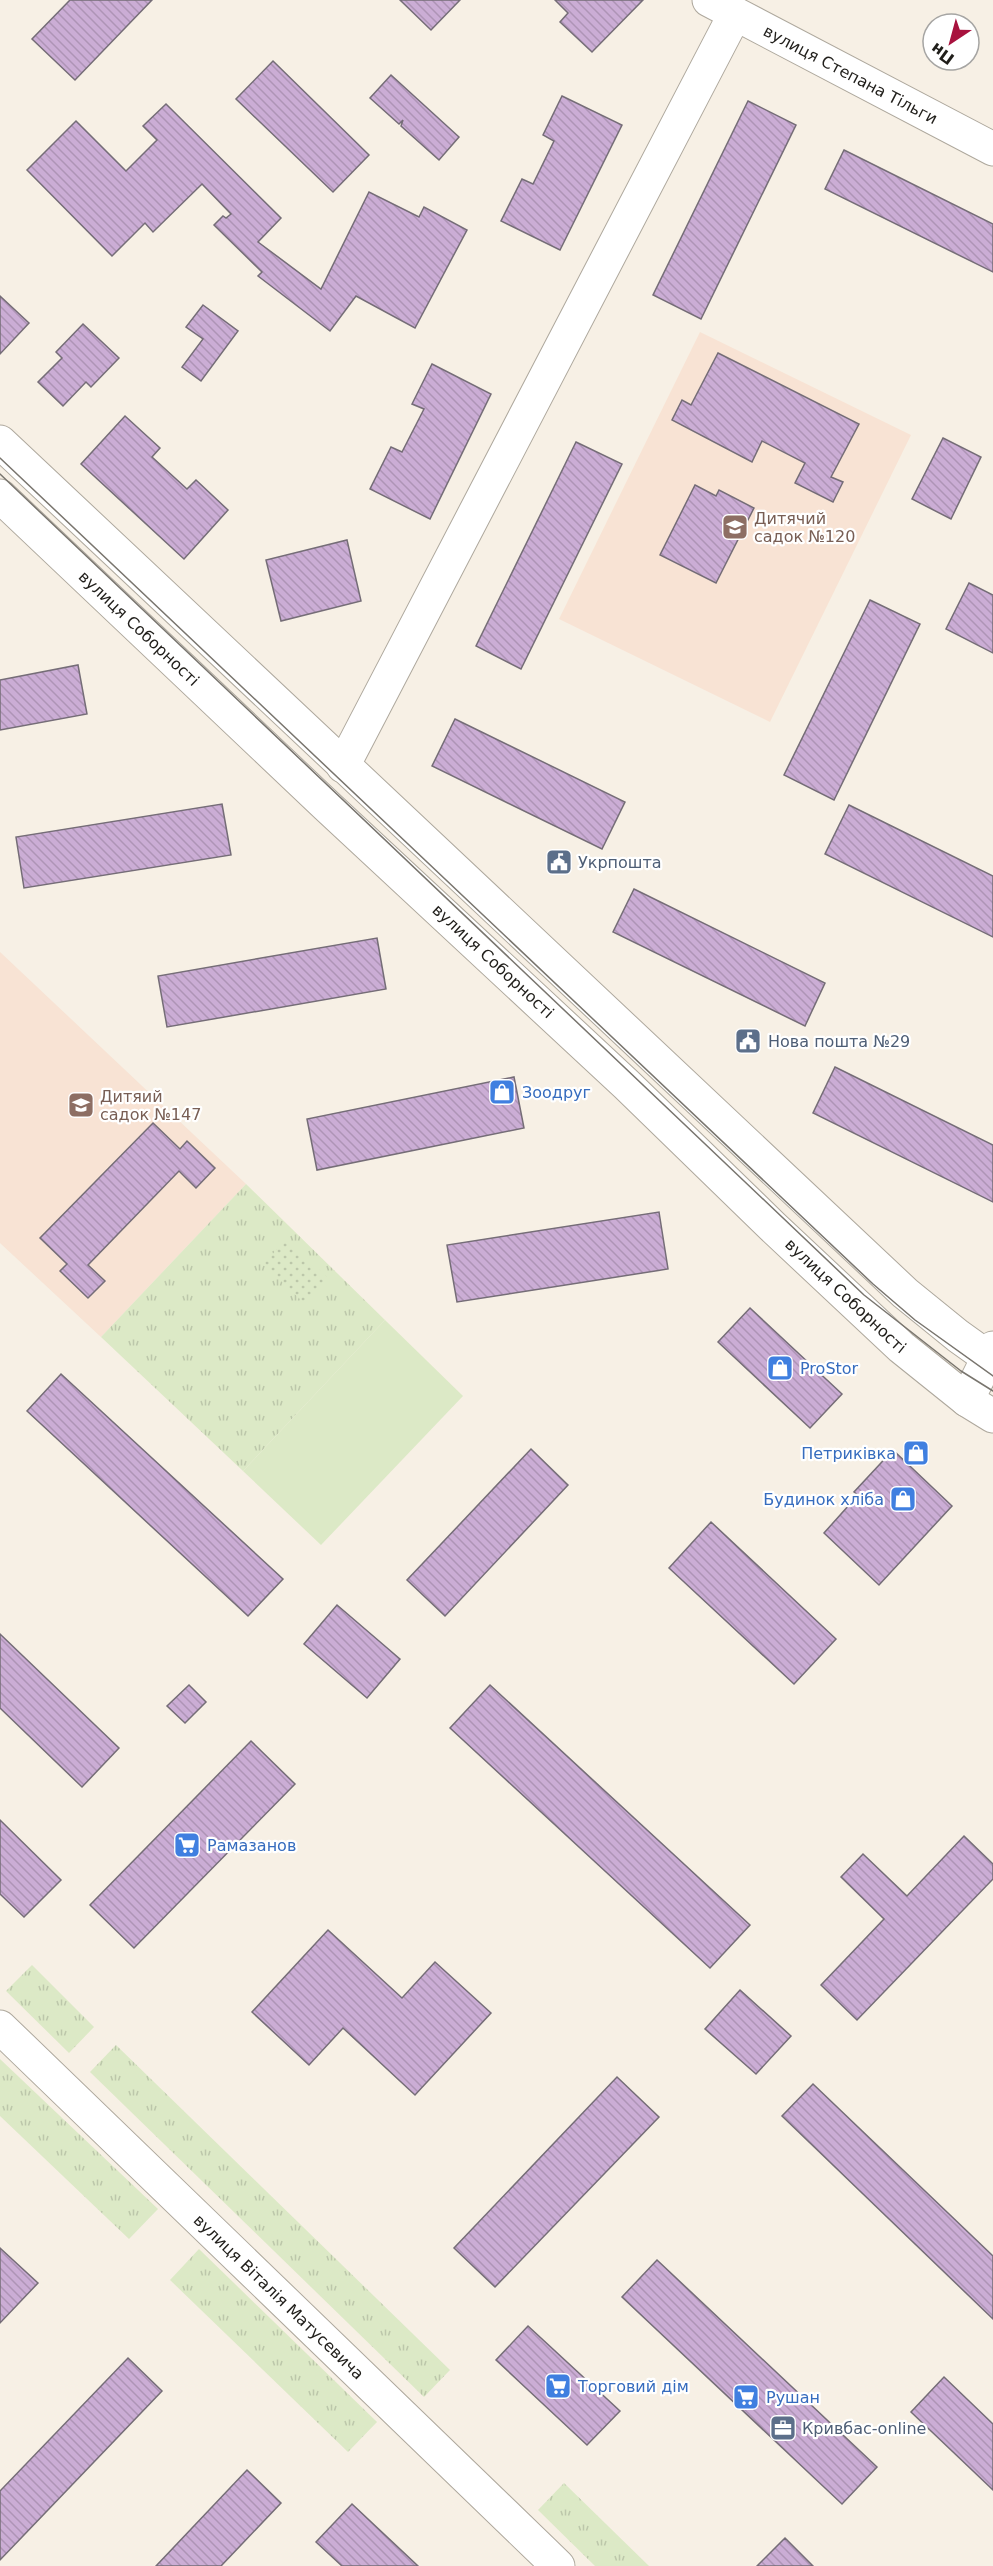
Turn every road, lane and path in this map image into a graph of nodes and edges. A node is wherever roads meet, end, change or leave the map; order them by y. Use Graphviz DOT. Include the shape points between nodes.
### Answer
graph roads {
  1 [pos="722,7"];
  2 [pos="993,149"];
  3 [pos="0,442"];
  4 [pos="0,496"];
  5 [pos="343,766"];
  6 [pos="991,1355"];
  7 [pos="980,1408"];
  8 [pos="0,2027"];
  9 [pos="558,2566"];
  1 -- 2 [label="main road, вулиця Степана Тільги"];
  1 -- 5 [label="main road"];
  3 -- 5 [label="main road"];
  4 -- 7 [label="main road, вулиця Соборності" via="901,1347"];
  5 -- 6 [label="main road" via="905,1293"];
  6 -- 7 [label="main road"];
  8 -- 9 [label="main road, вулиця Віталія Матусевича"];
}
